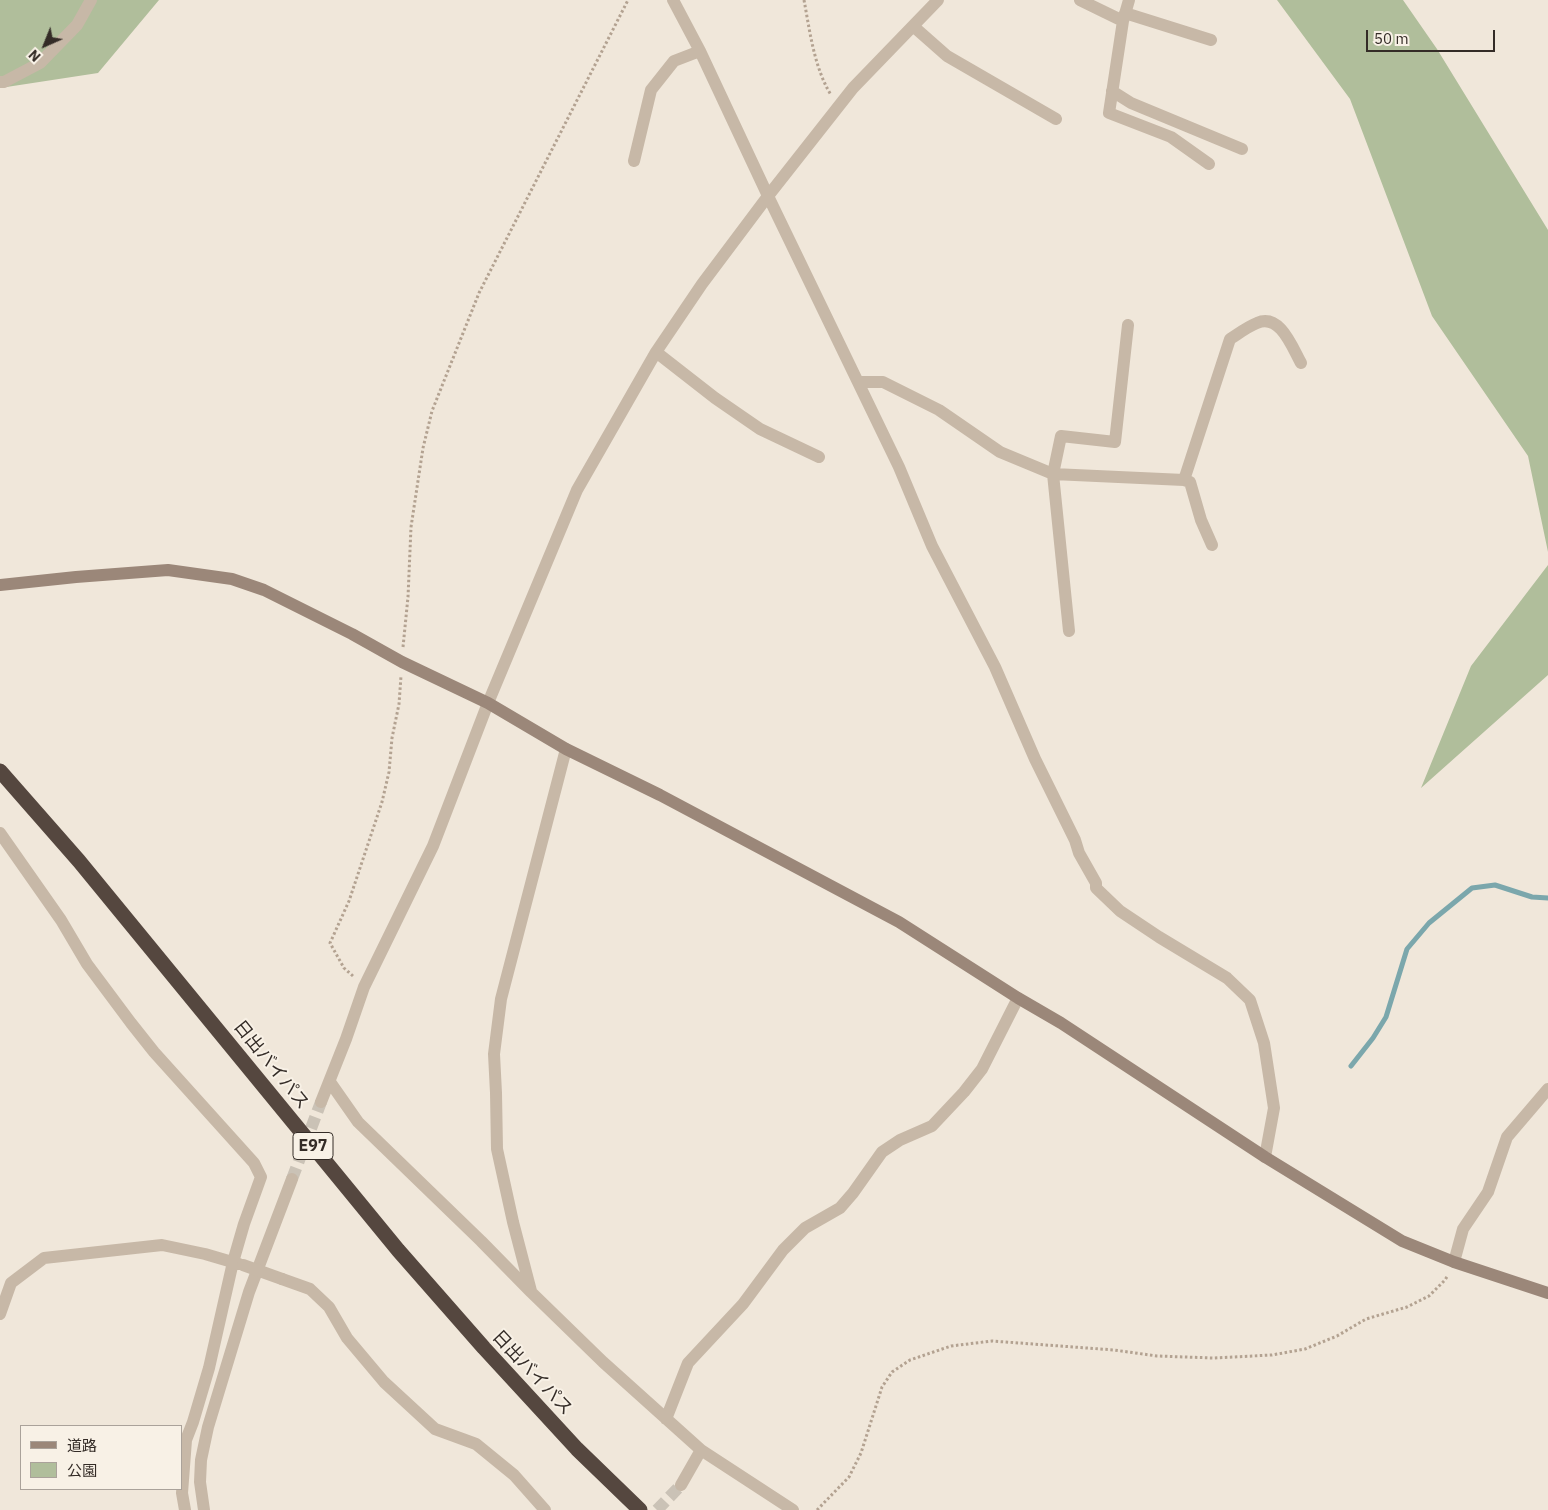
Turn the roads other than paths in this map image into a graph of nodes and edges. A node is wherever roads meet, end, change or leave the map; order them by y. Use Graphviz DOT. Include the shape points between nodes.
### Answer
graph roads {
  1 [pos="91,0"];
  2 [pos="674,0"];
  3 [pos="938,0"];
  4 [pos="1080,0"];
  5 [pos="1129,0"];
  6 [pos="1124,17"];
  7 [pos="913,26"];
  8 [pos="1210,40"];
  9 [pos="700,51"];
  10 [pos="0,82"];
  11 [pos="1112,91"];
  12 [pos="1056,120"];
  13 [pos="1242,150"];
  14 [pos="634,160"];
  15 [pos="1209,164"];
  16 [pos="768,196"];
  17 [pos="1128,325"];
  18 [pos="656,352"];
  19 [pos="1301,363"];
  20 [pos="858,382"];
  21 [pos="819,457"];
  22 [pos="1052,474"];
  23 [pos="1184,480"];
  24 [pos="1212,545"];
  25 [pos="0,585"];
  26 [pos="1069,631"];
  27 [pos="488,703"];
  28 [pos="566,749"];
  29 [pos="0,771"];
  30 [pos="0,833"];
  31 [pos="1018,998"];
  32 [pos="330,1082"];
  33 [pos="1548,1089"];
  34 [pos="321,1102"];
  35 [pos="1265,1157"];
  36 [pos="292,1179"];
  37 [pos="1454,1262"];
  38 [pos="238,1263"];
  39 [pos="531,1292"];
  40 [pos="1548,1293"];
  41 [pos="0,1314"];
  42 [pos="666,1419"];
  43 [pos="701,1450"];
  44 [pos="681,1484"];
  45 [pos="185,1510"];
  46 [pos="204,1510"];
  47 [pos="545,1510"];
  48 [pos="640,1510"];
  49 [pos="793,1510"];
  1 -- 10 [label="street" via="77,25 40,63"];
  2 -- 9 [label="street"];
  3 -- 7 [label="street"];
  4 -- 6 [label="street"];
  5 -- 6 [label="street"];
  6 -- 8 [label="street"];
  6 -- 11 [label="street"];
  7 -- 12 [label="street" via="947,56"];
  7 -- 16 [label="street" via="838,106"];
  9 -- 14 [label="street" via="674,62 651,90"];
  9 -- 16 [label="street"];
  11 -- 13 [label="street" via="1131,103"];
  11 -- 15 [label="street" via="1109,113 1171,136"];
  16 -- 18 [label="street"];
  16 -- 20 [label="street"];
  17 -- 22 [label="street" via="1115,442 1061,436"];
  18 -- 21 [label="street" via="760,429"];
  18 -- 27 [label="street" via="577,490"];
  19 -- 23 [label="street" via="1282,329 1274,323 1258,322 1230,339"];
  20 -- 22 [label="street" via="882,382 939,410 1000,452"];
  20 -- 35 [label="street" via="932,546 995,667 1096,888 1120,911 1227,978 1250,1000 1264,1043 1274,1108"];
  22 -- 23 [label="street"];
  22 -- 26 [label="street"];
  23 -- 24 [label="street" via="1190,482"];
  25 -- 27 [label="street" via="168,570 232,579 264,590"];
  27 -- 28 [label="street"];
  27 -- 32 [label="street" via="433,846 364,987"];
  28 -- 31 [label="street" via="660,795 899,922"];
  28 -- 39 [label="street" via="501,999 494,1054 497,1149"];
  29 -- 48 [label="highway, 日出バイパス / E97" via="79,861 398,1250 570,1442"];
  30 -- 38 [label="street" via="61,920 87,964 131,1023 254,1163 261,1177 244,1224"];
  31 -- 35 [label="street"];
  31 -- 42 [label="street" via="982,1069 964,1092 932,1126 882,1152 840,1208 805,1228 783,1250 743,1304 688,1363"];
  32 -- 34 [label="street"];
  32 -- 39 [label="street" via="358,1122"];
  33 -- 37 [label="street" via="1507,1137 1488,1192 1463,1229"];
  35 -- 37 [label="street" via="1402,1240"];
  36 -- 46 [label="street" via="250,1292 208,1427 201,1460"];
  37 -- 40 [label="street"];
  38 -- 41 [label="street" via="162,1245 44,1258 11,1283"];
  38 -- 45 [label="street" via="186,1440 182,1493"];
  38 -- 47 [label="street, bridge" via="310,1289 329,1307 347,1338 384,1382 435,1429 476,1444 514,1475"];
  39 -- 42 [label="street"];
  42 -- 43 [label="street"];
  43 -- 44 [label="street"];
  43 -- 49 [label="street"];
}
